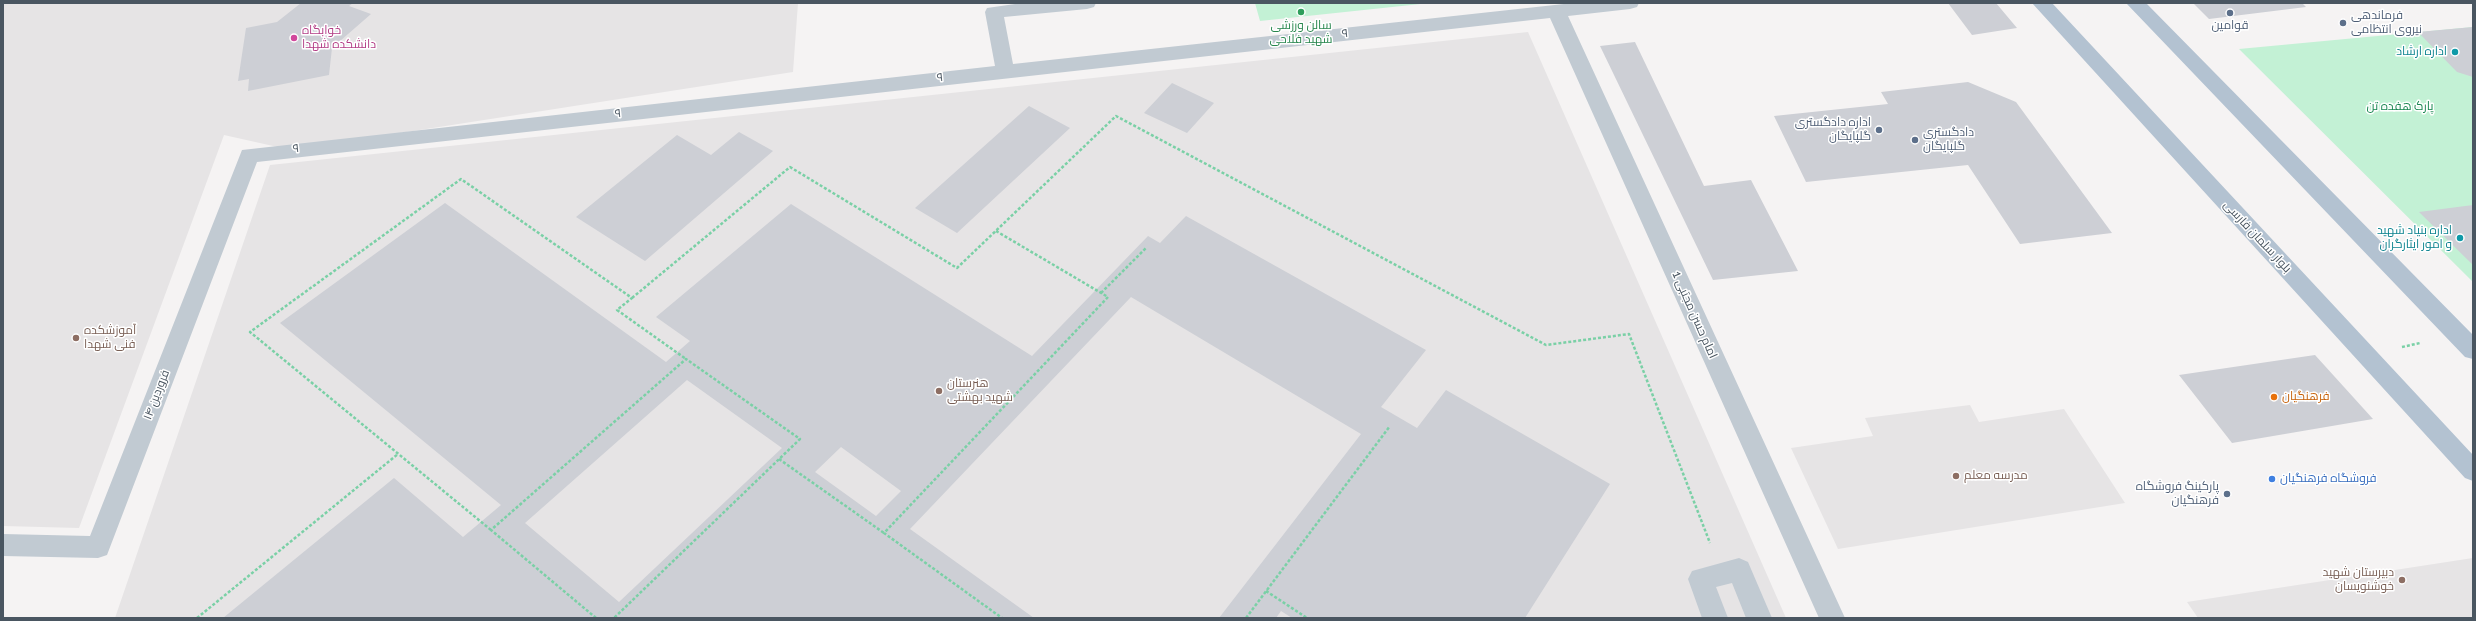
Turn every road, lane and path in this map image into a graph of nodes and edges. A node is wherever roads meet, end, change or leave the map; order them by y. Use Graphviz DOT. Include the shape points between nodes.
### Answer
graph roads {
  1 [pos="1087,3"];
  2 [pos="1630,3"];
  3 [pos="2041,3"];
  4 [pos="2135,3"];
  5 [pos="1556,12"];
  6 [pos="1005,71"];
  7 [pos="250,155"];
  8 [pos="996,231"];
  9 [pos="1146,248"];
  10 [pos="1101,294"];
  11 [pos="632,298"];
  12 [pos="2457,334"];
  13 [pos="2473,350"];
  14 [pos="2366,356"];
  15 [pos="686,359"];
  16 [pos="1390,426"];
  17 [pos="398,454"];
  18 [pos="779,459"];
  19 [pos="2473,471"];
  20 [pos="491,530"];
  21 [pos="884,533"];
  22 [pos="3,545"];
  23 [pos="1722,574"];
  24 [pos="1266,591"];
  25 [pos="196,618"];
  26 [pos="596,618"];
  27 [pos="614,618"];
  28 [pos="1002,618"];
  29 [pos="1246,618"];
  30 [pos="1307,618"];
  31 [pos="1715,618"];
  32 [pos="1759,618"];
  33 [pos="1832,618"];
  1 -- 6 [label="street" via="994,12"];
  2 -- 5 [label="street, ۹"];
  3 -- 14 [label="main road, بلوار سلمان فارسی"];
  4 -- 12 [label="main road"];
  5 -- 6 [label="street, ۹"];
  5 -- 33 [label="street, امام حسن مجتبی 1"];
  6 -- 7 [label="street, ۹"];
  7 -- 22 [label="street, فروردین ۱۴" via="98,547"];
  8 -- 10 [label="path"];
  8 -- 11 [label="path" via="957,268 790,167"];
  8 -- 23 [label="path" via="1116,116 1546,345 1629,334"];
  9 -- 10 [label="path"];
  10 -- 21 [label="path" via="1108,297"];
  11 -- 15 [label="path" via="617,310"];
  11 -- 17 [label="path" via="461,179 250,332"];
  12 -- 13 [label="main road"];
  12 -- 14 [label="path"];
  14 -- 19 [label="main road, بلوار سلمان فارسی"];
  15 -- 18 [label="path" via="800,438"];
  15 -- 20 [label="path"];
  16 -- 24 [label="path"];
  17 -- 20 [label="path"];
  17 -- 25 [label="path"];
  18 -- 21 [label="path"];
  18 -- 27 [label="path"];
  20 -- 26 [label="path"];
  21 -- 28 [label="path"];
  23 -- 31 [label="street" via="1700,579"];
  23 -- 32 [label="street" via="1739,570"];
  24 -- 29 [label="path"];
  24 -- 30 [label="path"];
}
